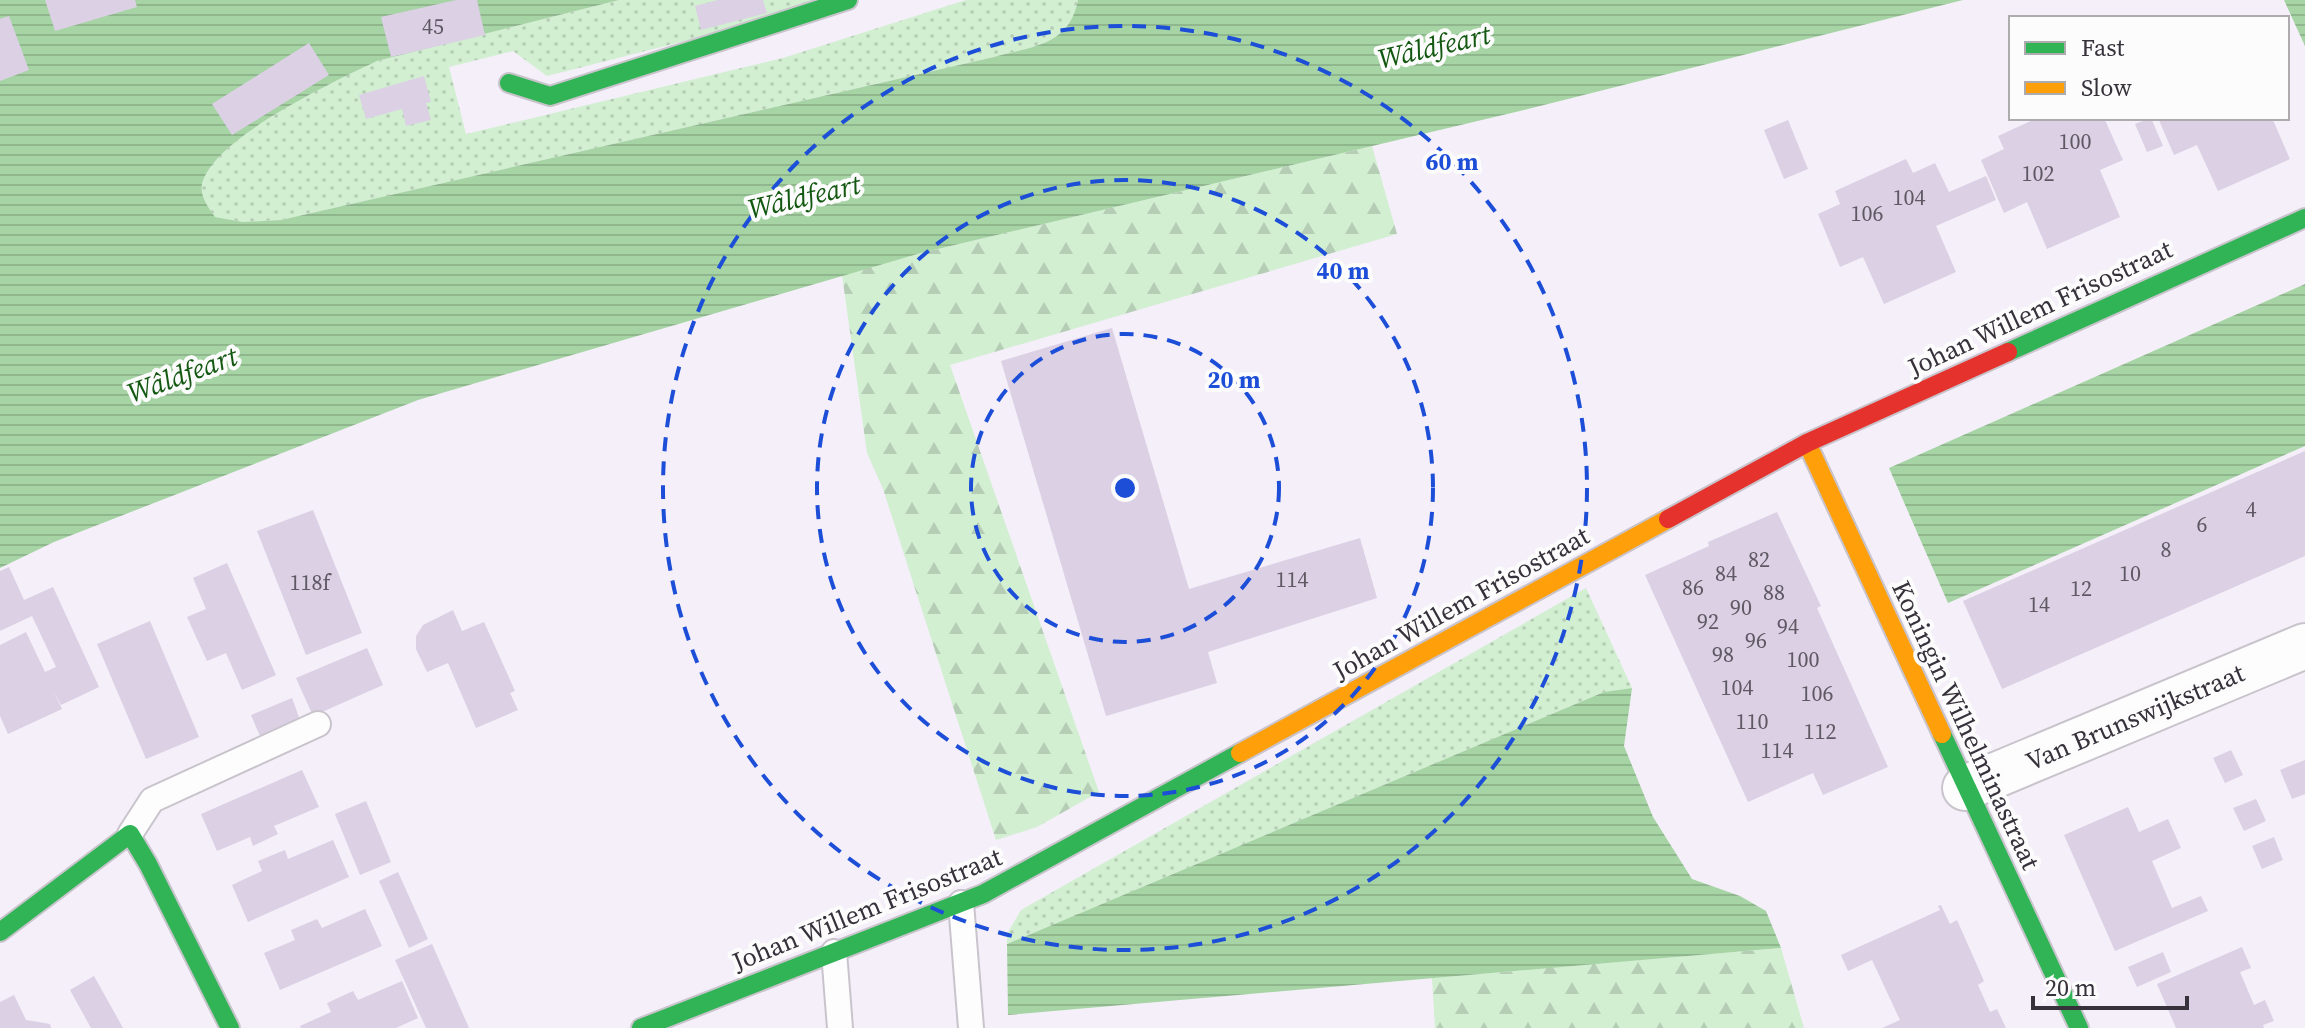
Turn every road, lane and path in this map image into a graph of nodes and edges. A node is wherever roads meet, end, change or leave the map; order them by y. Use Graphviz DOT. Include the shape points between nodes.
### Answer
graph roads {
  1 [pos="848,0"];
  2 [pos="509,83"];
  3 [pos="2305,218"];
  4 [pos="1807,443"];
  5 [pos="2305,646"];
  6 [pos="318,724"];
  7 [pos="1965,788"];
  8 [pos="130,834"];
  9 [pos="961,903"];
  10 [pos="0,932"];
  11 [pos="834,952"];
  12 [pos="230,1028"];
  13 [pos="641,1028"];
  14 [pos="840,1028"];
  15 [pos="971,1028"];
  16 [pos="2079,1028"];
  1 -- 2 [label="street" via="550,96"];
  3 -- 4 [label="street, Johan Willem Frisostraat"];
  4 -- 7 [label="street, Koningin Wilhelminastraat"];
  4 -- 9 [label="street, Johan Willem Frisostraat"];
  5 -- 7 [label="street, Van Brunswijkstraat"];
  6 -- 8 [label="lane" via="152,800"];
  7 -- 16 [label="street, Koningin Wilhelminastraat"];
  8 -- 10 [label="street"];
  8 -- 12 [label="street"];
  9 -- 11 [label="street, Johan Willem Frisostraat"];
  9 -- 15 [label="lane"];
  11 -- 13 [label="street, Johan Willem Frisostraat"];
  11 -- 14 [label="lane"];
}
